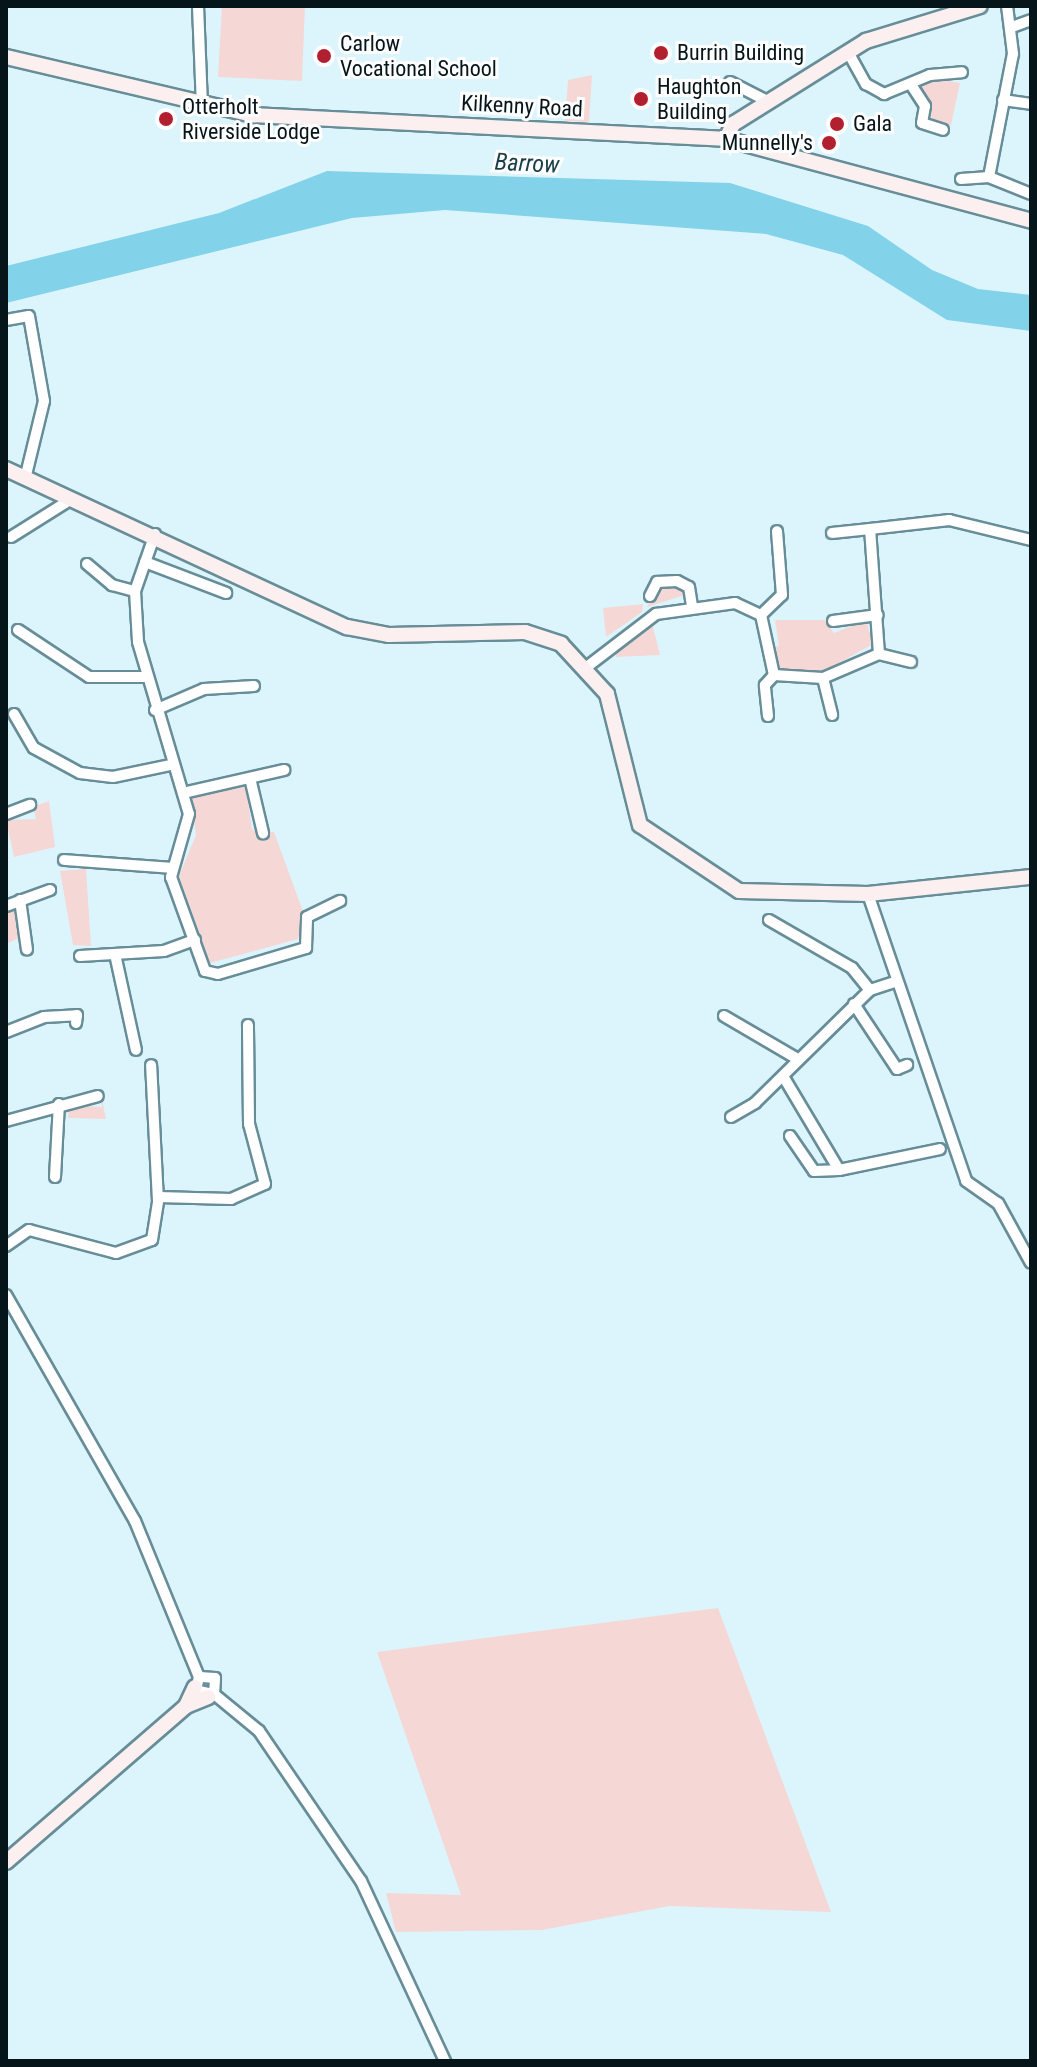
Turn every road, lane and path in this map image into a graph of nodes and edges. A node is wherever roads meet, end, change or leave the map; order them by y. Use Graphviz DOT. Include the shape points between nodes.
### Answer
graph roads {
  1 [pos="198,6"];
  2 [pos="980,6"];
  3 [pos="1007,6"];
  4 [pos="1031,20"];
  5 [pos="1012,27"];
  6 [pos="848,52"];
  7 [pos="6,57"];
  8 [pos="962,72"];
  9 [pos="730,82"];
  10 [pos="912,86"];
  11 [pos="1003,100"];
  12 [pos="769,102"];
  13 [pos="1031,104"];
  14 [pos="202,106"];
  15 [pos="943,130"];
  16 [pos="726,139"];
  17 [pos="989,177"];
  18 [pos="961,179"];
  19 [pos="1031,194"];
  20 [pos="1031,221"];
  21 [pos="6,320"];
  22 [pos="15,474"];
  23 [pos="70,500"];
  24 [pos="870,529"];
  25 [pos="777,531"];
  26 [pos="832,533"];
  27 [pos="155,534"];
  28 [pos="11,537"];
  29 [pos="1031,540"];
  30 [pos="145,562"];
  31 [pos="87,564"];
  32 [pos="135,591"];
  33 [pos="226,593"];
  34 [pos="650,596"];
  35 [pos="692,607"];
  36 [pos="761,615"];
  37 [pos="878,615"];
  38 [pos="833,621"];
  39 [pos="18,630"];
  40 [pos="879,654"];
  41 [pos="911,662"];
  42 [pos="588,666"];
  43 [pos="774,675"];
  44 [pos="144,677"];
  45 [pos="823,678"];
  46 [pos="254,686"];
  47 [pos="155,710"];
  48 [pos="14,714"];
  49 [pos="832,715"];
  50 [pos="768,716"];
  51 [pos="170,765"];
  52 [pos="284,770"];
  53 [pos="250,778"];
  54 [pos="183,793"];
  55 [pos="30,805"];
  56 [pos="6,814"];
  57 [pos="263,833"];
  58 [pos="64,860"];
  59 [pos="172,868"];
  60 [pos="1031,877"];
  61 [pos="50,890"];
  62 [pos="868,894"];
  63 [pos="20,900"];
  64 [pos="340,901"];
  65 [pos="6,906"];
  66 [pos="769,920"];
  67 [pos="195,940"];
  68 [pos="27,950"];
  69 [pos="115,954"];
  70 [pos="80,956"];
  71 [pos="894,982"];
  72 [pos="870,990"];
  73 [pos="854,1004"];
  74 [pos="724,1016"];
  75 [pos="76,1023"];
  76 [pos="248,1025"];
  77 [pos="6,1032"];
  78 [pos="136,1050"];
  79 [pos="796,1058"];
  80 [pos="151,1065"];
  81 [pos="907,1065"];
  82 [pos="783,1076"];
  83 [pos="98,1096"];
  84 [pos="59,1104"];
  85 [pos="731,1117"];
  86 [pos="6,1121"];
  87 [pos="790,1136"];
  88 [pos="940,1149"];
  89 [pos="839,1170"];
  90 [pos="55,1177"];
  91 [pos="158,1197"];
  92 [pos="6,1245"];
  93 [pos="1031,1263"];
  94 [pos="6,1295"];
  95 [pos="197,1682"];
  96 [pos="211,1696"];
  97 [pos="186,1706"];
  98 [pos="6,1862"];
  99 [pos="445,2061"];
  1 -- 14 [label="street"];
  2 -- 6 [label="street" via="887,32"];
  3 -- 5 [label="street"];
  4 -- 5 [label="street"];
  5 -- 11 [label="street"];
  6 -- 10 [label="street" via="870,88 891,95"];
  6 -- 12 [label="street"];
  7 -- 14 [label="street, Kilkenny Road"];
  8 -- 10 [label="street" via="930,75"];
  9 -- 12 [label="street"];
  10 -- 15 [label="street" via="925,106 922,123"];
  11 -- 13 [label="street"];
  11 -- 17 [label="street"];
  12 -- 16 [label="street" via="733,124"];
  14 -- 16 [label="street, Kilkenny Road" via="269,116"];
  16 -- 20 [label="street, Kilkenny Road"];
  17 -- 18 [label="street"];
  17 -- 19 [label="street"];
  21 -- 22 [label="street" via="29,316 44,401"];
  22 -- 23 [label="street"];
  23 -- 27 [label="street"];
  23 -- 28 [label="street"];
  24 -- 26 [label="street"];
  24 -- 29 [label="street" via="949,520"];
  24 -- 37 [label="street"];
  25 -- 36 [label="street" via="782,595"];
  27 -- 30 [label="street"];
  27 -- 42 [label="street" via="347,627 389,635 525,632 561,644"];
  30 -- 32 [label="street"];
  30 -- 33 [label="street"];
  31 -- 32 [label="street" via="112,585"];
  32 -- 44 [label="street"];
  34 -- 35 [label="street" via="657,582 677,581 689,587"];
  35 -- 36 [label="street" via="735,603"];
  35 -- 42 [label="street" via="656,614"];
  36 -- 43 [label="street"];
  37 -- 38 [label="street"];
  37 -- 40 [label="street"];
  39 -- 44 [label="street" via="89,677"];
  40 -- 41 [label="street"];
  40 -- 45 [label="street"];
  42 -- 62 [label="street" via="613,709 633,812 651,837 739,891"];
  43 -- 45 [label="street"];
  43 -- 50 [label="street" via="765,685"];
  44 -- 47 [label="street"];
  45 -- 49 [label="street"];
  46 -- 47 [label="street" via="204,689"];
  47 -- 51 [label="street"];
  48 -- 51 [label="street" via="34,748 80,773 113,777"];
  51 -- 54 [label="street"];
  52 -- 53 [label="street"];
  53 -- 54 [label="street"];
  53 -- 57 [label="street"];
  54 -- 59 [label="street" via="187,837"];
  55 -- 56 [label="street"];
  58 -- 59 [label="street"];
  59 -- 67 [label="street" via="176,902"];
  60 -- 62 [label="street"];
  61 -- 63 [label="street"];
  62 -- 71 [label="street"];
  63 -- 65 [label="street"];
  63 -- 68 [label="street"];
  64 -- 67 [label="street" via="307,917 306,948 218,974 205,971"];
  66 -- 72 [label="street" via="852,968"];
  67 -- 69 [label="street" via="164,951"];
  69 -- 70 [label="street"];
  69 -- 78 [label="street"];
  71 -- 72 [label="street"];
  71 -- 93 [label="street" via="966,1181 998,1203"];
  72 -- 73 [label="street"];
  73 -- 79 [label="street"];
  73 -- 81 [label="street" via="897,1069"];
  74 -- 79 [label="street"];
  75 -- 77 [label="street" via="77,1015 44,1017"];
  76 -- 91 [label="street" via="249,1124 265,1184 231,1199"];
  79 -- 82 [label="street"];
  80 -- 91 [label="street"];
  82 -- 85 [label="street"];
  82 -- 89 [label="street"];
  83 -- 84 [label="street"];
  84 -- 86 [label="street"];
  84 -- 90 [label="street"];
  87 -- 89 [label="street" via="814,1171"];
  88 -- 89 [label="street"];
  91 -- 92 [label="street" via="156,1234 135,1251 101,1251 29,1230"];
  94 -- 95 [label="street" via="135,1521"];
  95 -- 96 [label="street"];
  95 -- 96 [label="street" via="215,1678"];
  95 -- 97 [label="street"];
  96 -- 97 [label="street"];
  96 -- 99 [label="street" via="259,1731 361,1881"];
  97 -- 98 [label="street"];
}
